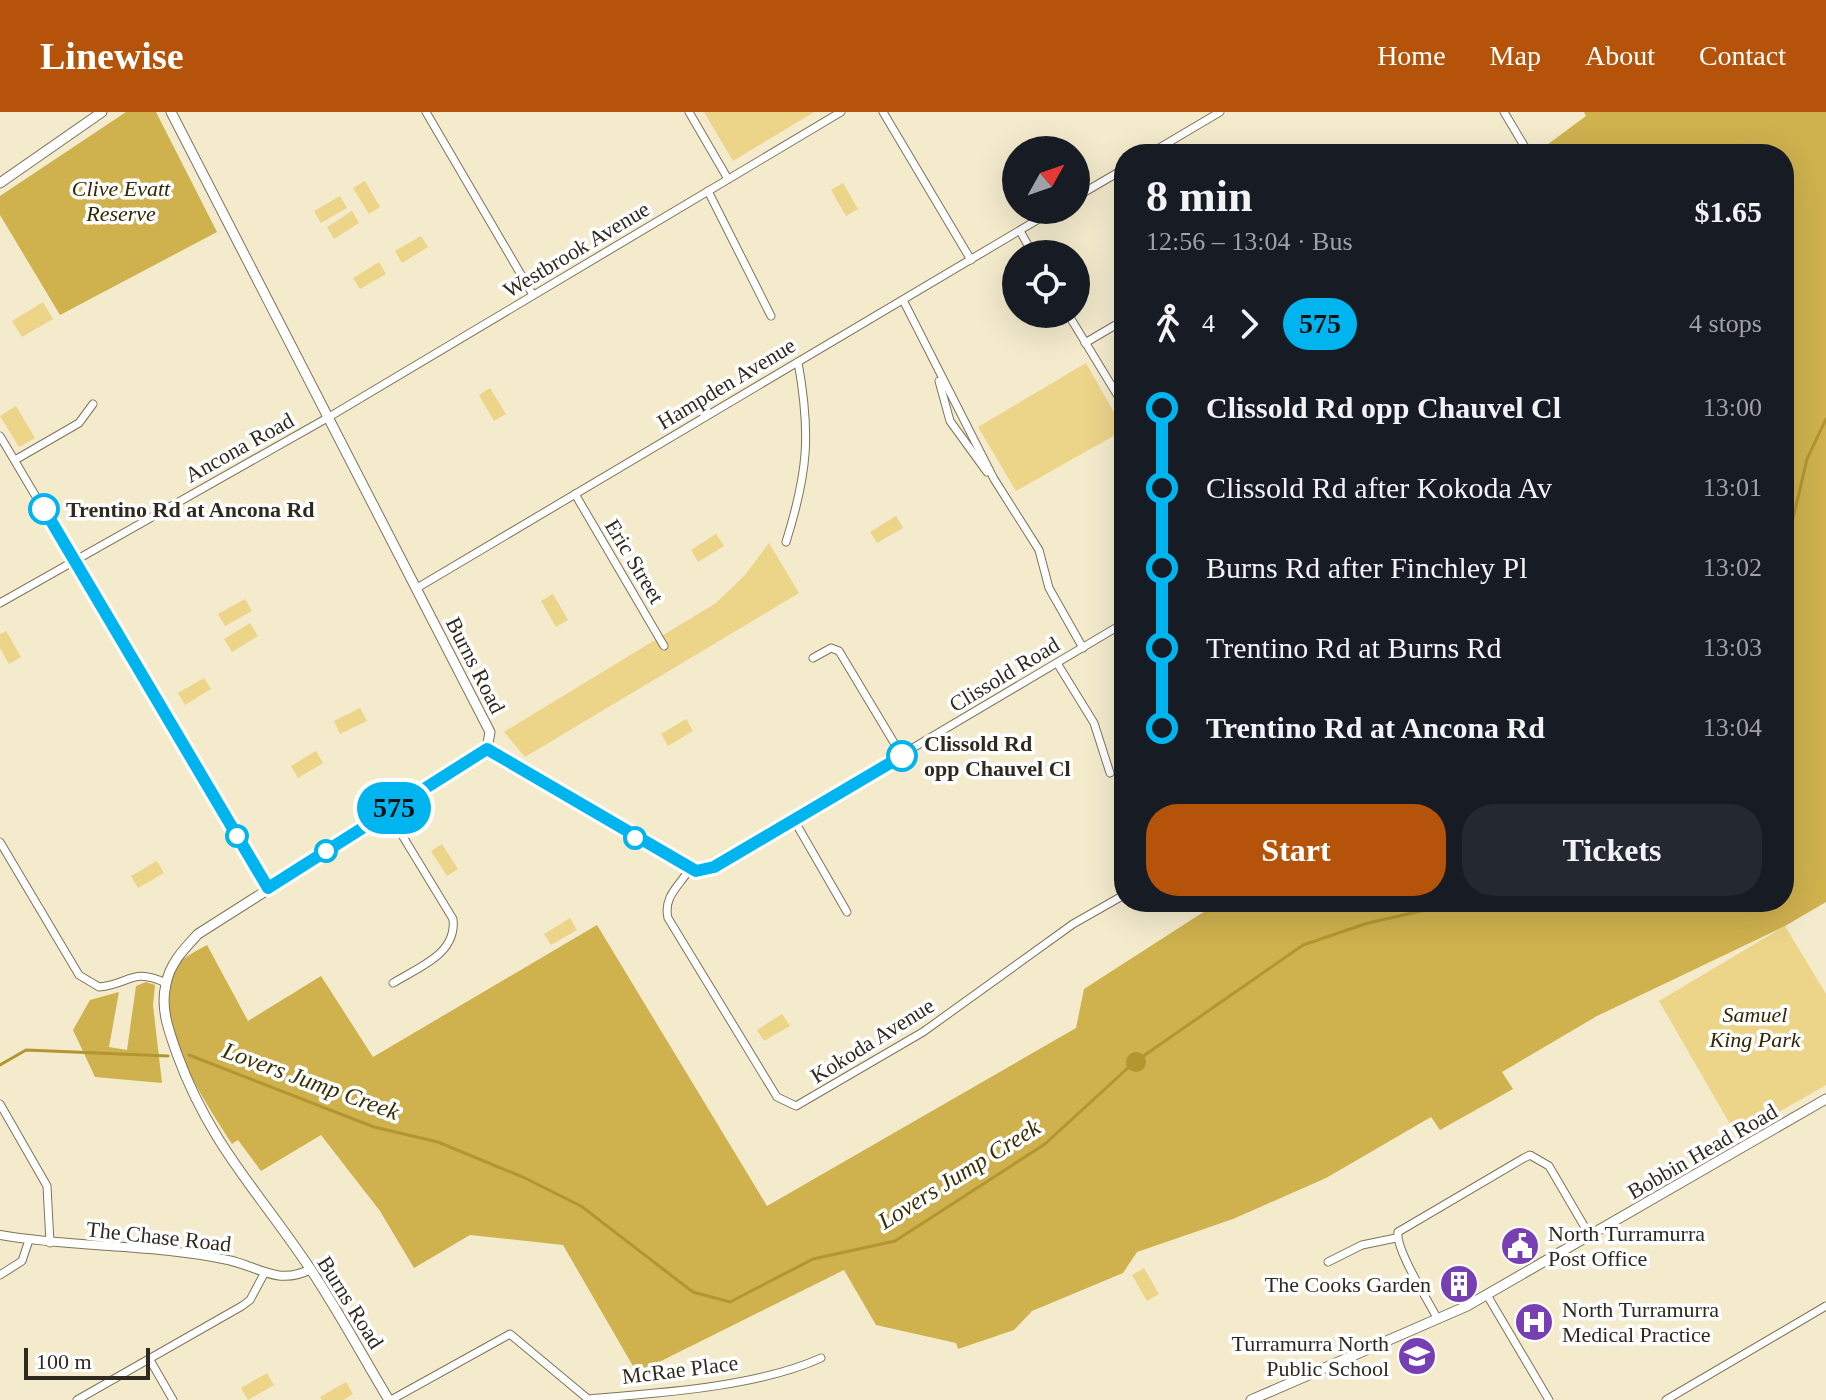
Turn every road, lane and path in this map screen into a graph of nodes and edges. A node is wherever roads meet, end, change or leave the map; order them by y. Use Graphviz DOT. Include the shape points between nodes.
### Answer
graph roads {
  1 [pos="102,112"];
  2 [pos="171,112"];
  3 [pos="426,112"];
  4 [pos="689,112"];
  5 [pos="841,112"];
  6 [pos="883,112"];
  7 [pos="1220,112"];
  8 [pos="1504,112"];
  9 [pos="1166,144"];
  10 [pos="1523,144"];
  11 [pos="1114,175"];
  12 [pos="728,179"];
  13 [pos="0,183"];
  14 [pos="1090,189"];
  15 [pos="708,191"];
  16 [pos="1031,224"];
  17 [pos="1020,231"];
  18 [pos="1025,240"];
  19 [pos="971,260"];
  20 [pos="533,295"];
  21 [pos="903,300"];
  22 [pos="771,316"];
  23 [pos="1114,326"];
  24 [pos="1076,328"];
  25 [pos="1085,343"];
  26 [pos="798,362"];
  27 [pos="1114,390"];
  28 [pos="93,404"];
  29 [pos="329,417"];
  30 [pos="0,436"];
  31 [pos="15,460"];
  32 [pos="575,494"];
  33 [pos="786,542"];
  34 [pos="75,561"];
  35 [pos="417,588"];
  36 [pos="0,603"];
  37 [pos="1114,629"];
  38 [pos="664,646"];
  39 [pos="1083,648"];
  40 [pos="813,658"];
  41 [pos="1057,663"];
  42 [pos="487,749"];
  43 [pos="902,756"];
  44 [pos="1110,773"];
  45 [pos="388,812"];
  46 [pos="794,820"];
  47 [pos="0,842"];
  48 [pos="689,870"];
  49 [pos="268,888"];
  50 [pos="1114,901"];
  51 [pos="847,912"];
  52 [pos="166,983"];
  53 [pos="393,983"];
  54 [pos="1826,1099"];
  55 [pos="0,1104"];
  56 [pos="0,1235"];
  57 [pos="1590,1236"];
  58 [pos="1396,1238"];
  59 [pos="29,1240"];
  60 [pos="50,1243"];
  61 [pos="1328,1262"];
  62 [pos="311,1269"];
  63 [pos="265,1272"];
  64 [pos="0,1275"];
  65 [pos="1487,1295"];
  66 [pos="1826,1306"];
  67 [pos="1437,1318"];
  68 [pos="821,1358"];
  69 [pos="150,1360"];
  70 [pos="77,1400"];
  71 [pos="173,1400"];
  72 [pos="390,1400"];
  73 [pos="1251,1400"];
  74 [pos="1549,1400"];
  75 [pos="1666,1400"];
  1 -- 13 [label="main road"];
  2 -- 29 [label="main road, Burns Road"];
  3 -- 20 [label="street"];
  4 -- 12 [label="street"];
  5 -- 12 [label="street, Westbrook Avenue"];
  6 -- 19 [label="street"];
  7 -- 9 [label="street"];
  8 -- 10 [label="street"];
  11 -- 14 [label="street"];
  12 -- 15 [label="street, Westbrook Avenue"];
  15 -- 20 [label="street, Westbrook Avenue"];
  15 -- 22 [label="street"];
  16 -- 17 [label="street, Hampden Avenue"];
  17 -- 18 [label="street"];
  17 -- 19 [label="street, Hampden Avenue"];
  19 -- 21 [label="street, Hampden Avenue"];
  20 -- 29 [label="street, Westbrook Avenue"];
  21 -- 26 [label="street, Hampden Avenue"];
  21 -- 39 [label="street" via="933,360 950,421 1039,550 1049,588"];
  23 -- 25 [label="street"];
  24 -- 25 [label="street"];
  25 -- 27 [label="street"];
  26 -- 32 [label="street, Hampden Avenue"];
  26 -- 33 [label="street" via="809,436"];
  28 -- 31 [label="street" via="79,423"];
  29 -- 34 [label="street, Ancona Road"];
  29 -- 35 [label="main road, Burns Road"];
  30 -- 31 [label="street"];
  31 -- 34 [label="street"];
  32 -- 35 [label="street, Hampden Avenue"];
  32 -- 38 [label="street, Eric Street"];
  34 -- 36 [label="street, Ancona Road"];
  34 -- 49 [label="street"];
  35 -- 42 [label="main road, Burns Road" via="490,732"];
  37 -- 39 [label="street, Clissold Road"];
  39 -- 41 [label="street, Clissold Road"];
  40 -- 43 [label="street" via="831,648 839,651"];
  41 -- 43 [label="street, Clissold Road"];
  41 -- 44 [label="street" via="1094,723"];
  42 -- 45 [label="main road, Burns Road"];
  42 -- 48 [label="street"];
  43 -- 46 [label="street, Clissold Road"];
  45 -- 49 [label="main road, Burns Road"];
  45 -- 53 [label="street" via="454,928 446,950"];
  46 -- 48 [label="street, Clissold Road" via="714,867"];
  46 -- 51 [label="street"];
  47 -- 52 [label="street" via="79,975 99,987 134,974"];
  48 -- 50 [label="street, Kokoda Avenue" via="672,892 668,918 777,1097 796,1106 923,1032 1073,924"];
  49 -- 52 [label="main road, Burns Road" via="198,934 178,956"];
  52 -- 62 [label="main road, Burns Road" via="167,1027 205,1120"];
  54 -- 57 [label="main road, Bobbin Head Road"];
  55 -- 60 [label="street" via="47,1186"];
  56 -- 59 [label="street, The Chase Road"];
  57 -- 58 [label="street" via="1549,1166 1530,1155 1410,1223"];
  57 -- 65 [label="main road, Bobbin Head Road"];
  58 -- 61 [label="street" via="1362,1245"];
  58 -- 67 [label="street"];
  59 -- 60 [label="street, The Chase Road"];
  59 -- 64 [label="street" via="22,1261"];
  60 -- 63 [label="street, The Chase Road" via="224,1259"];
  62 -- 63 [label="street, The Chase Road" via="287,1278"];
  62 -- 72 [label="main road, Burns Road"];
  63 -- 69 [label="street" via="250,1300"];
  65 -- 67 [label="main road, Bobbin Head Road"];
  65 -- 74 [label="street"];
  66 -- 75 [label="street"];
  67 -- 73 [label="main road, Bobbin Head Road"];
  68 -- 72 [label="street, McRae Place" via="760,1378 588,1399 510,1334"];
  69 -- 70 [label="street"];
  69 -- 71 [label="street"];
}
